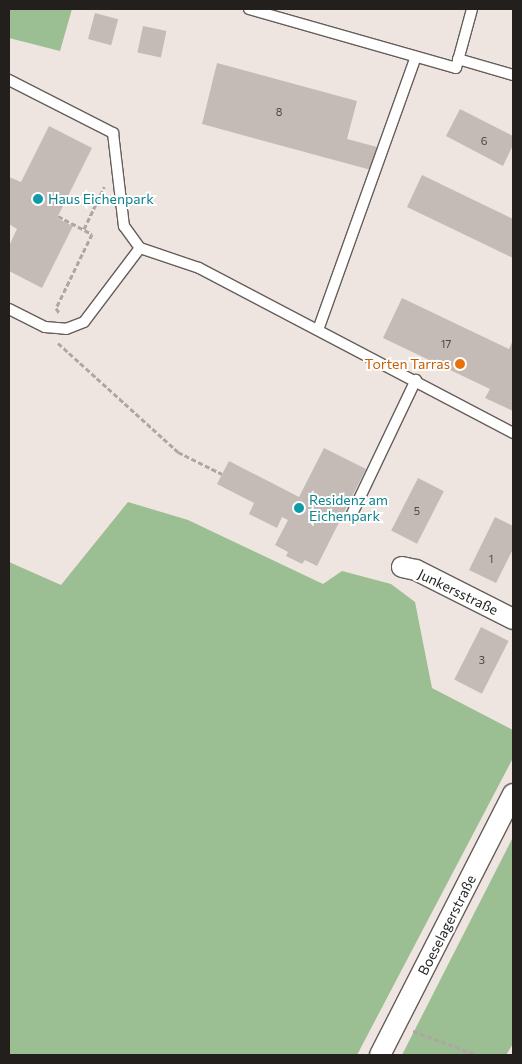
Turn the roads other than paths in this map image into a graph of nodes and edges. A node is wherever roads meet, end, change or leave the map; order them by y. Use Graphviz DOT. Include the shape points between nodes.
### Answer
graph roads {
  1 [pos="249,9"];
  2 [pos="472,9"];
  3 [pos="416,57"];
  4 [pos="458,59"];
  5 [pos="513,75"];
  6 [pos="9,80"];
  7 [pos="140,248"];
  8 [pos="9,309"];
  9 [pos="318,330"];
  10 [pos="416,380"];
  11 [pos="513,433"];
  12 [pos="351,516"];
  13 [pos="402,567"];
  14 [pos="513,619"];
  15 [pos="513,794"];
  16 [pos="380,1055"];
  1 -- 3 [label="lane"];
  2 -- 4 [label="lane"];
  3 -- 4 [label="lane" via="456,68"];
  3 -- 9 [label="lane"];
  4 -- 5 [label="lane"];
  6 -- 7 [label="lane" via="113,133 124,226"];
  7 -- 8 [label="lane" via="84,322 59,328 45,327"];
  7 -- 9 [label="lane" via="199,268"];
  9 -- 10 [label="lane"];
  10 -- 11 [label="lane"];
  10 -- 12 [label="lane"];
  13 -- 14 [label="street, Junkersstraße" via="416,570"];
  15 -- 16 [label="street, Boeselagerstraße"];
}
